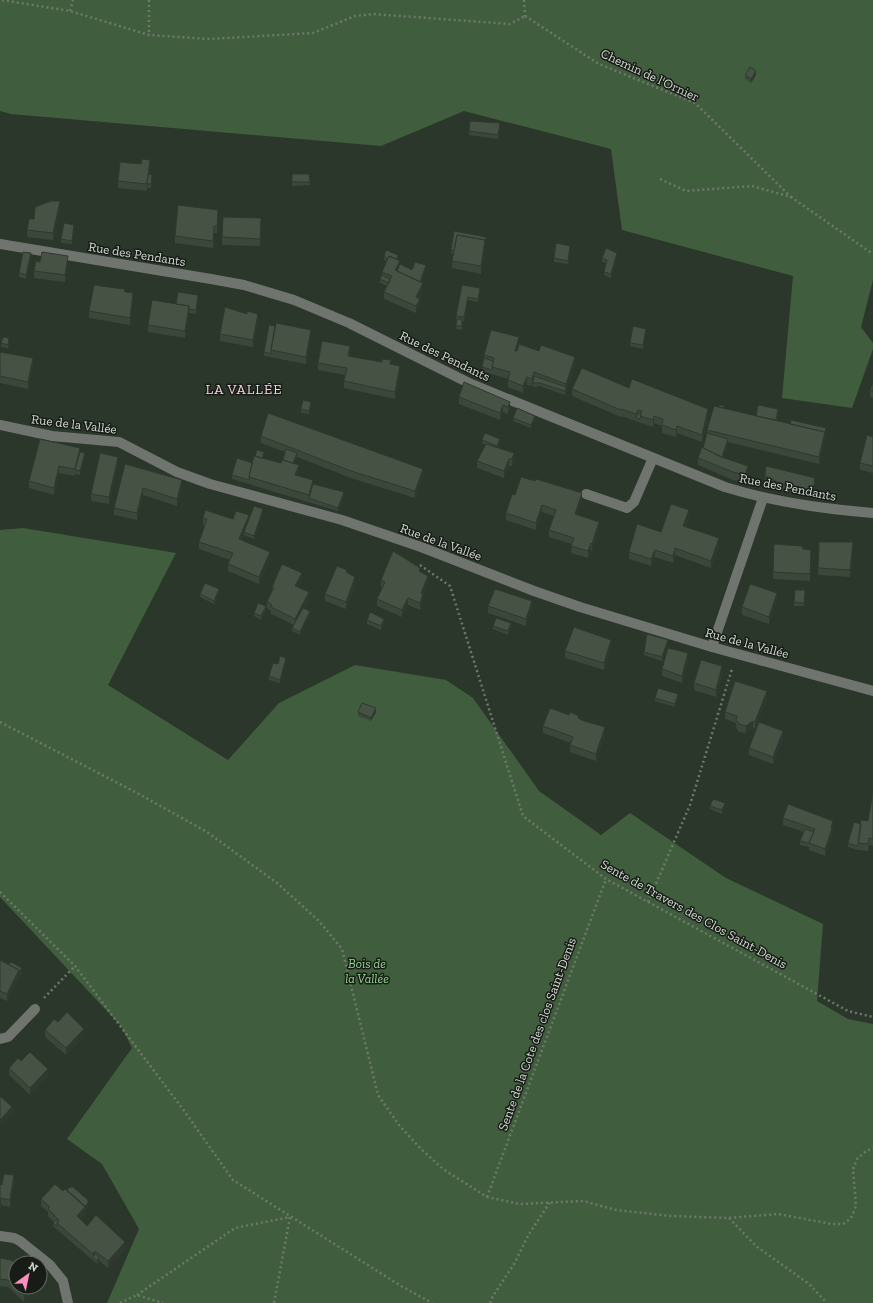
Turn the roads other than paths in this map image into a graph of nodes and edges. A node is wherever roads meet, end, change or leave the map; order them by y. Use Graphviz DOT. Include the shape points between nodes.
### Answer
graph roads {
  1 [pos="0,244"];
  2 [pos="0,426"];
  3 [pos="653,458"];
  4 [pos="586,494"];
  5 [pos="763,498"];
  6 [pos="873,513"];
  7 [pos="712,647"];
  8 [pos="873,691"];
  9 [pos="35,1009"];
  10 [pos="0,1039"];
  11 [pos="0,1236"];
  12 [pos="68,1303"];
  1 -- 3 [label="street, Rue des Pendants" via="218,280 294,300 349,323 471,384"];
  2 -- 7 [label="street, Rue de la Vallée" via="38,434 119,442 177,472 210,484 342,520 421,547 541,594"];
  3 -- 4 [label="street" via="634,502 627,508"];
  3 -- 5 [label="street, Rue des Pendants" via="725,487"];
  5 -- 6 [label="street, Rue des Pendants" via="823,509"];
  5 -- 7 [label="street"];
  7 -- 8 [label="street, Rue de la Vallée"];
  9 -- 10 [label="street" via="8,1037"];
  11 -- 12 [label="street" via="20,1241 50,1265 64,1281"];
}
